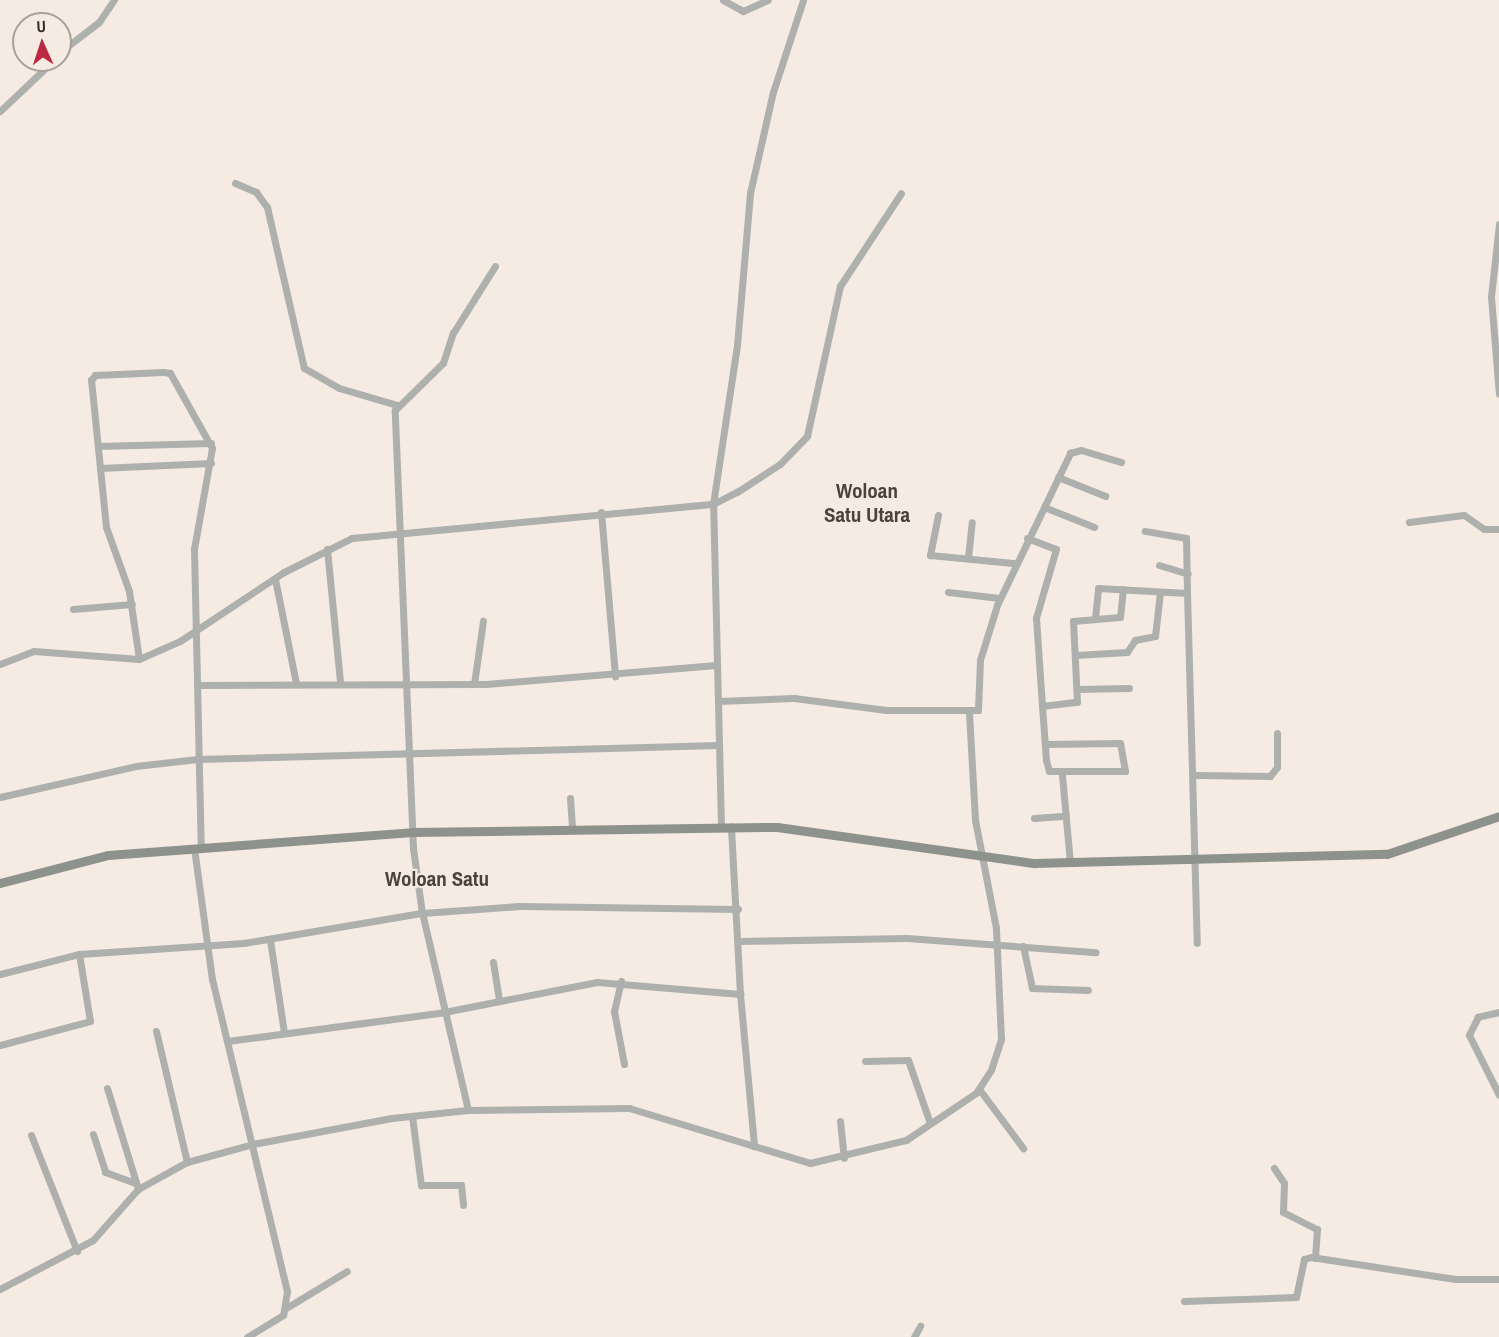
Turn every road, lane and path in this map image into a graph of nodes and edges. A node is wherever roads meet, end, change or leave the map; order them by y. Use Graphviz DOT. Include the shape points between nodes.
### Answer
graph roads {
  1 [pos="114,0"];
  2 [pos="723,0"];
  3 [pos="768,0"];
  4 [pos="803,0"];
  5 [pos="72,43"];
  6 [pos="41,72"];
  7 [pos="0,111"];
  8 [pos="235,183"];
  9 [pos="900,193"];
  10 [pos="1499,224"];
  11 [pos="495,266"];
  12 [pos="1499,394"];
  13 [pos="397,405"];
  14 [pos="211,443"];
  15 [pos="98,446"];
  16 [pos="1121,462"];
  17 [pos="211,463"];
  18 [pos="100,468"];
  19 [pos="1058,477"];
  20 [pos="1105,496"];
  21 [pos="713,504"];
  22 [pos="1044,507"];
  23 [pos="601,512"];
  24 [pos="938,515"];
  25 [pos="972,522"];
  26 [pos="1410,522"];
  27 [pos="1094,527"];
  28 [pos="1499,529"];
  29 [pos="398,531"];
  30 [pos="1145,531"];
  31 [pos="1027,538"];
  32 [pos="327,549"];
  33 [pos="968,558"];
  34 [pos="1013,563"];
  35 [pos="1159,566"];
  36 [pos="1188,574"];
  37 [pos="275,579"];
  38 [pos="1123,589"];
  39 [pos="948,592"];
  40 [pos="1160,592"];
  41 [pos="1187,593"];
  42 [pos="1000,598"];
  43 [pos="132,604"];
  44 [pos="73,609"];
  45 [pos="1095,618"];
  46 [pos="483,621"];
  47 [pos="194,632"];
  48 [pos="1076,655"];
  49 [pos="139,659"];
  50 [pos="0,664"];
  51 [pos="716,665"];
  52 [pos="615,676"];
  53 [pos="340,682"];
  54 [pos="296,683"];
  55 [pos="474,684"];
  56 [pos="198,685"];
  57 [pos="403,685"];
  58 [pos="1129,688"];
  59 [pos="1078,689"];
  60 [pos="718,701"];
  61 [pos="1042,706"];
  62 [pos="969,711"];
  63 [pos="1277,733"];
  64 [pos="1045,744"];
  65 [pos="719,745"];
  66 [pos="407,751"];
  67 [pos="198,759"];
  68 [pos="1062,775"];
  69 [pos="1196,775"];
  70 [pos="0,797"];
  71 [pos="570,798"];
  72 [pos="1066,816"];
  73 [pos="1499,816"];
  74 [pos="1034,818"];
  75 [pos="726,826"];
  76 [pos="572,829"];
  77 [pos="412,832"];
  78 [pos="197,847"];
  79 [pos="980,857"];
  80 [pos="1196,858"];
  81 [pos="1070,863"];
  82 [pos="0,883"];
  83 [pos="738,909"];
  84 [pos="422,913"];
  85 [pos="270,940"];
  86 [pos="740,942"];
  87 [pos="1197,943"];
  88 [pos="997,944"];
  89 [pos="206,946"];
  90 [pos="1023,946"];
  91 [pos="1095,952"];
  92 [pos="79,954"];
  93 [pos="493,962"];
  94 [pos="0,974"];
  95 [pos="621,981"];
  96 [pos="1088,990"];
  97 [pos="740,994"];
  98 [pos="499,998"];
  99 [pos="444,1012"];
  100 [pos="1499,1012"];
  101 [pos="156,1031"];
  102 [pos="284,1033"];
  103 [pos="228,1041"];
  104 [pos="0,1045"];
  105 [pos="865,1061"];
  106 [pos="624,1064"];
  107 [pos="106,1088"];
  108 [pos="979,1089"];
  109 [pos="1499,1095"];
  110 [pos="468,1110"];
  111 [pos="411,1116"];
  112 [pos="840,1120"];
  113 [pos="930,1123"];
  114 [pos="93,1134"];
  115 [pos="31,1135"];
  116 [pos="253,1144"];
  117 [pos="754,1146"];
  118 [pos="1023,1148"];
  119 [pos="844,1158"];
  120 [pos="187,1162"];
  121 [pos="1274,1168"];
  122 [pos="137,1186"];
  123 [pos="464,1206"];
  124 [pos="77,1251"];
  125 [pos="1315,1258"];
  126 [pos="347,1271"];
  127 [pos="1499,1279"];
  128 [pos="0,1289"];
  129 [pos="1184,1301"];
  130 [pos="286,1308"];
  131 [pos="920,1326"];
  132 [pos="246,1337"];
  133 [pos="914,1337"];
  1 -- 5 [label="street" via="99,22"];
  2 -- 3 [label="street" via="743,10"];
  4 -- 21 [label="street" via="773,92 750,193 737,345"];
  6 -- 7 [label="street"];
  8 -- 13 [label="street" via="256,192 267,207 304,368 339,388"];
  9 -- 21 [label="street" via="840,286 807,436 780,464"];
  10 -- 12 [label="street" via="1491,297"];
  11 -- 13 [label="street" via="453,333 443,363"];
  13 -- 29 [label="street"];
  14 -- 15 [label="street"];
  14 -- 15 [label="street" via="170,374 155,372 93,376"];
  14 -- 17 [label="street"];
  15 -- 18 [label="street"];
  16 -- 19 [label="street" via="1074,450"];
  17 -- 18 [label="street"];
  17 -- 47 [label="street" via="196,527"];
  18 -- 43 [label="street" via="106,527"];
  19 -- 20 [label="street"];
  19 -- 22 [label="street"];
  21 -- 23 [label="street"];
  21 -- 51 [label="street"];
  22 -- 27 [label="street"];
  22 -- 31 [label="street"];
  23 -- 29 [label="street"];
  23 -- 52 [label="street"];
  24 -- 33 [label="street" via="930,555"];
  25 -- 33 [label="street"];
  26 -- 28 [label="street" via="1464,515 1484,529"];
  29 -- 32 [label="street" via="352,538"];
  29 -- 57 [label="street"];
  30 -- 36 [label="street" via="1184,536"];
  31 -- 34 [label="street"];
  31 -- 61 [label="street" via="1056,549 1036,618"];
  32 -- 37 [label="street"];
  32 -- 53 [label="street"];
  33 -- 34 [label="street"];
  34 -- 42 [label="street"];
  35 -- 36 [label="street"];
  36 -- 41 [label="street"];
  37 -- 47 [label="street"];
  37 -- 54 [label="street"];
  38 -- 40 [label="street"];
  38 -- 45 [label="street" via="1122,615"];
  38 -- 45 [label="street" via="1097,588"];
  39 -- 42 [label="street"];
  40 -- 41 [label="street"];
  40 -- 48 [label="street" via="1155,636 1135,640 1127,652"];
  41 -- 69 [label="street"];
  42 -- 62 [label="street" via="980,660 980,706"];
  43 -- 44 [label="street"];
  43 -- 49 [label="street"];
  45 -- 48 [label="street" via="1073,619"];
  46 -- 55 [label="street"];
  47 -- 49 [label="street"];
  47 -- 56 [label="street"];
  48 -- 59 [label="street"];
  49 -- 50 [label="street" via="34,651"];
  51 -- 52 [label="street"];
  51 -- 60 [label="street"];
  52 -- 55 [label="street"];
  53 -- 54 [label="street"];
  53 -- 57 [label="street"];
  54 -- 56 [label="street"];
  55 -- 57 [label="street"];
  56 -- 67 [label="street"];
  57 -- 66 [label="street"];
  58 -- 59 [label="street"];
  59 -- 61 [label="street" via="1075,703"];
  60 -- 62 [label="street" via="794,698 886,710"];
  60 -- 65 [label="street"];
  61 -- 64 [label="street"];
  62 -- 79 [label="street"];
  63 -- 69 [label="street" via="1277,767 1270,776"];
  64 -- 68 [label="street" via="1049,771"];
  64 -- 68 [label="street" via="1124,746 1124,773"];
  65 -- 66 [label="street"];
  65 -- 75 [label="street"];
  66 -- 67 [label="street"];
  66 -- 77 [label="street"];
  67 -- 70 [label="street" via="136,766"];
  67 -- 78 [label="street"];
  68 -- 72 [label="street"];
  69 -- 80 [label="street"];
  71 -- 76 [label="street"];
  72 -- 74 [label="street"];
  72 -- 81 [label="street"];
  73 -- 80 [label="main road" via="1397,853"];
  75 -- 76 [label="main road"];
  75 -- 79 [label="main road" via="802,830"];
  75 -- 83 [label="street"];
  76 -- 77 [label="main road"];
  77 -- 78 [label="main road"];
  77 -- 84 [label="street"];
  78 -- 82 [label="main road" via="91,857"];
  78 -- 89 [label="street"];
  79 -- 81 [label="main road"];
  79 -- 88 [label="street"];
  80 -- 81 [label="main road"];
  80 -- 87 [label="street"];
  83 -- 84 [label="street" via="520,906"];
  83 -- 86 [label="street"];
  84 -- 85 [label="street"];
  84 -- 99 [label="street"];
  85 -- 89 [label="street"];
  85 -- 102 [label="street"];
  86 -- 88 [label="street" via="907,938"];
  86 -- 97 [label="street"];
  88 -- 90 [label="street"];
  88 -- 108 [label="street" via="1003,1025 994,1061"];
  89 -- 92 [label="street"];
  89 -- 103 [label="street"];
  90 -- 91 [label="street"];
  90 -- 96 [label="street" via="1032,988"];
  92 -- 94 [label="street"];
  92 -- 104 [label="street" via="90,1022"];
  93 -- 98 [label="street"];
  95 -- 97 [label="street"];
  95 -- 98 [label="street"];
  95 -- 106 [label="street" via="614,1011"];
  97 -- 117 [label="street"];
  98 -- 99 [label="street"];
  99 -- 102 [label="street"];
  99 -- 110 [label="street"];
  100 -- 109 [label="street" via="1478,1017 1469,1035"];
  101 -- 120 [label="street"];
  102 -- 103 [label="street"];
  103 -- 116 [label="street"];
  105 -- 113 [label="street" via="900,1059 912,1065"];
  107 -- 122 [label="street"];
  108 -- 113 [label="street"];
  108 -- 118 [label="street"];
  110 -- 111 [label="street"];
  110 -- 117 [label="street" via="628,1108"];
  111 -- 116 [label="street"];
  111 -- 123 [label="street" via="421,1185 461,1185"];
  112 -- 119 [label="street"];
  113 -- 119 [label="street" via="898,1143"];
  114 -- 122 [label="street" via="105,1172"];
  115 -- 124 [label="street"];
  116 -- 120 [label="street"];
  116 -- 130 [label="street" via="286,1284"];
  117 -- 119 [label="street" via="800,1162"];
  120 -- 122 [label="street"];
  121 -- 125 [label="street" via="1284,1183 1283,1212 1317,1229"];
  122 -- 124 [label="street" via="106,1228"];
  124 -- 128 [label="street"];
  125 -- 127 [label="street" via="1455,1279"];
  125 -- 129 [label="street" via="1304,1259 1296,1297"];
  126 -- 130 [label="street"];
  130 -- 132 [label="street" via="276,1322"];
  131 -- 133 [label="street"];
}
